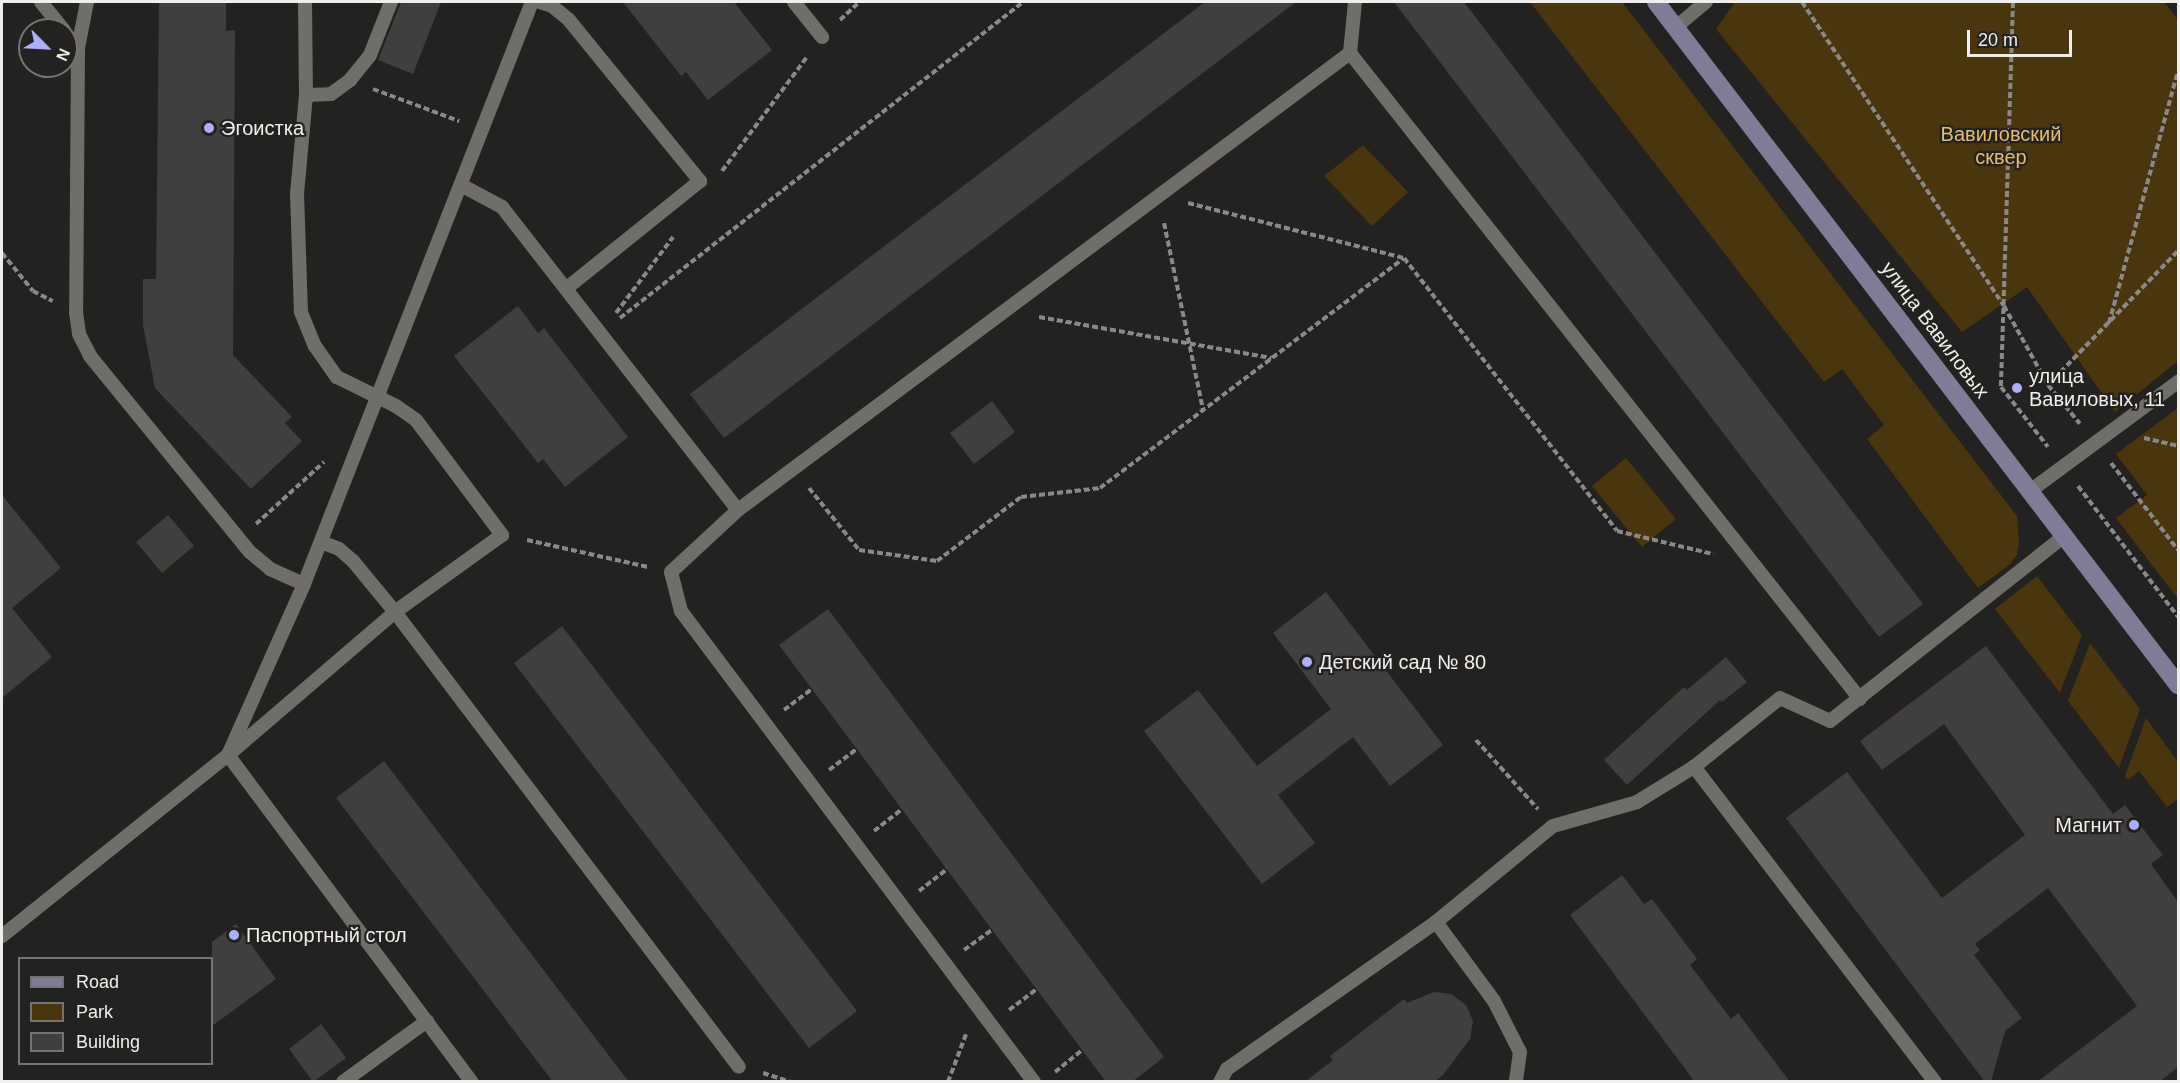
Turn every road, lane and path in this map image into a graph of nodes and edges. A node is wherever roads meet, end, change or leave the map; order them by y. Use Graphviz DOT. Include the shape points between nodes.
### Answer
graph roads {
  1 [pos="41,2"];
  2 [pos="87,2"];
  3 [pos="305,2"];
  4 [pos="391,2"];
  5 [pos="532,2"];
  6 [pos="540,2"];
  7 [pos="794,2"];
  8 [pos="859,2"];
  9 [pos="1023,2"];
  10 [pos="1356,2"];
  11 [pos="1656,2"];
  12 [pos="1706,2"];
  13 [pos="1802,2"];
  14 [pos="2013,2"];
  15 [pos="54,18"];
  16 [pos="1676,27"];
  17 [pos="822,37"];
  18 [pos="78,48"];
  19 [pos="1350,53"];
  20 [pos="2178,71"];
  21 [pos="78,78"];
  22 [pos="350,80"];
  23 [pos="306,95"];
  24 [pos="482,130"];
  25 [pos="715,180"];
  26 [pos="461,185"];
  27 [pos="1159,196"];
  28 [pos="680,228"];
  29 [pos="2178,251"];
  30 [pos="2,253"];
  31 [pos="1404,258"];
  32 [pos="567,288"];
  33 [pos="2004,306"];
  34 [pos="1005,311"];
  35 [pos="76,312"];
  36 [pos="2109,323"];
  37 [pos="602,333"];
  38 [pos="1189,344"];
  39 [pos="1272,358"];
  40 [pos="2178,382"];
  41 [pos="2048,384"];
  42 [pos="377,398"];
  43 [pos="1203,410"];
  44 [pos="2096,443"];
  45 [pos="325,460"];
  46 [pos="2063,467"];
  47 [pos="793,469"];
  48 [pos="2030,491"];
  49 [pos="738,510"];
  50 [pos="502,535"];
  51 [pos="2064,536"];
  52 [pos="240,538"];
  53 [pos="321,542"];
  54 [pos="2178,550"];
  55 [pos="1753,563"];
  56 [pos="671,572"];
  57 [pos="304,584"];
  58 [pos="395,612"];
  59 [pos="2178,616"];
  60 [pos="2178,685"];
  61 [pos="812,689"];
  62 [pos="1860,699"];
  63 [pos="766,723"];
  64 [pos="1476,740"];
  65 [pos="857,749"];
  66 [pos="228,755"];
  67 [pos="1694,768"];
  68 [pos="811,784"];
  69 [pos="902,809"];
  70 [pos="1553,826"];
  71 [pos="857,845"];
  72 [pos="947,869"];
  73 [pos="901,904"];
  74 [pos="1436,922"];
  75 [pos="992,930"];
  76 [pos="2,936"];
  77 [pos="946,964"];
  78 [pos="1037,989"];
  79 [pos="977,1005"];
  80 [pos="427,1020"];
  81 [pos="990,1023"];
  82 [pos="1082,1050"];
  83 [pos="740,1067"];
  84 [pos="1050,1075"];
  85 [pos="343,1082"];
  86 [pos="472,1082"];
  87 [pos="948,1082"];
  88 [pos="1034,1082"];
  89 [pos="1220,1082"];
  90 [pos="1516,1082"];
  91 [pos="1935,1082"];
  1 -- 15 [label="lane"];
  2 -- 18 [label="lane"];
  3 -- 23 [label="lane"];
  4 -- 22 [label="lane" via="370,55"];
  5 -- 24 [label="lane"];
  6 -- 32 [label="lane" via="569,20 700,181"];
  7 -- 17 [label="lane"];
  8 -- 17 [label="path"];
  9 -- 37 [label="path"];
  10 -- 19 [label="lane"];
  11 -- 16 [label="street, улица Вавиловых"];
  12 -- 16 [label="lane"];
  13 -- 33 [label="path"];
  14 -- 33 [label="path"];
  16 -- 48 [label="street, улица Вавиловых"];
  17 -- 25 [label="path"];
  19 -- 27 [label="lane"];
  19 -- 55 [label="lane"];
  20 -- 36 [label="path"];
  21 -- 35 [label="lane"];
  22 -- 23 [label="lane" via="331,94"];
  22 -- 24 [label="path"];
  23 -- 42 [label="lane" via="297,193 301,312 315,346 337,376"];
  24 -- 26 [label="lane"];
  26 -- 32 [label="lane" via="502,207"];
  26 -- 42 [label="lane"];
  27 -- 31 [label="path"];
  27 -- 34 [label="lane"];
  27 -- 38 [label="path"];
  28 -- 37 [label="path"];
  29 -- 36 [label="path"];
  30 -- 35 [label="path" via="33,291"];
  31 -- 39 [label="path"];
  31 -- 55 [label="path" via="1617,531"];
  32 -- 37 [label="lane"];
  33 -- 41 [label="path"];
  33 -- 46 [label="path" via="2001,387"];
  34 -- 38 [label="path"];
  34 -- 47 [label="lane"];
  35 -- 52 [label="lane" via="79,334 90,356"];
  36 -- 41 [label="path"];
  37 -- 49 [label="lane"];
  38 -- 39 [label="path"];
  38 -- 43 [label="path"];
  39 -- 43 [label="path"];
  40 -- 44 [label="lane"];
  41 -- 44 [label="path"];
  42 -- 50 [label="lane" via="416,420"];
  42 -- 53 [label="lane"];
  43 -- 47 [label="path" via="1100,488 1021,497 937,561 859,550"];
  44 -- 46 [label="lane"];
  44 -- 54 [label="path"];
  45 -- 52 [label="path"];
  46 -- 48 [label="lane"];
  46 -- 59 [label="path"];
  47 -- 49 [label="lane"];
  48 -- 51 [label="street, улица Вавиловых"];
  49 -- 56 [label="lane"];
  50 -- 56 [label="path"];
  50 -- 58 [label="lane"];
  51 -- 60 [label="street, улица Вавиловых"];
  51 -- 62 [label="lane"];
  52 -- 57 [label="lane" via="270,570"];
  53 -- 57 [label="lane"];
  53 -- 58 [label="lane" via="339,549 353,561"];
  55 -- 62 [label="lane"];
  56 -- 63 [label="lane" via="681,611"];
  57 -- 66 [label="lane"];
  58 -- 66 [label="lane"];
  58 -- 83 [label="lane"];
  61 -- 63 [label="path"];
  62 -- 67 [label="lane" via="1830,721 1780,698"];
  63 -- 68 [label="lane"];
  64 -- 70 [label="path"];
  65 -- 68 [label="path"];
  66 -- 76 [label="lane"];
  66 -- 80 [label="lane"];
  67 -- 70 [label="lane" via="1637,802"];
  67 -- 91 [label="lane"];
  68 -- 71 [label="lane"];
  69 -- 71 [label="path"];
  70 -- 74 [label="lane"];
  71 -- 73 [label="lane"];
  72 -- 73 [label="path"];
  73 -- 77 [label="lane"];
  74 -- 89 [label="lane" via="1227,1069"];
  74 -- 90 [label="lane" via="1494,1002 1520,1052"];
  75 -- 77 [label="path"];
  77 -- 79 [label="lane"];
  78 -- 81 [label="path"];
  79 -- 81 [label="lane"];
  79 -- 87 [label="path"];
  80 -- 85 [label="lane"];
  80 -- 86 [label="lane"];
  81 -- 88 [label="lane"];
  82 -- 84 [label="path"];
}
